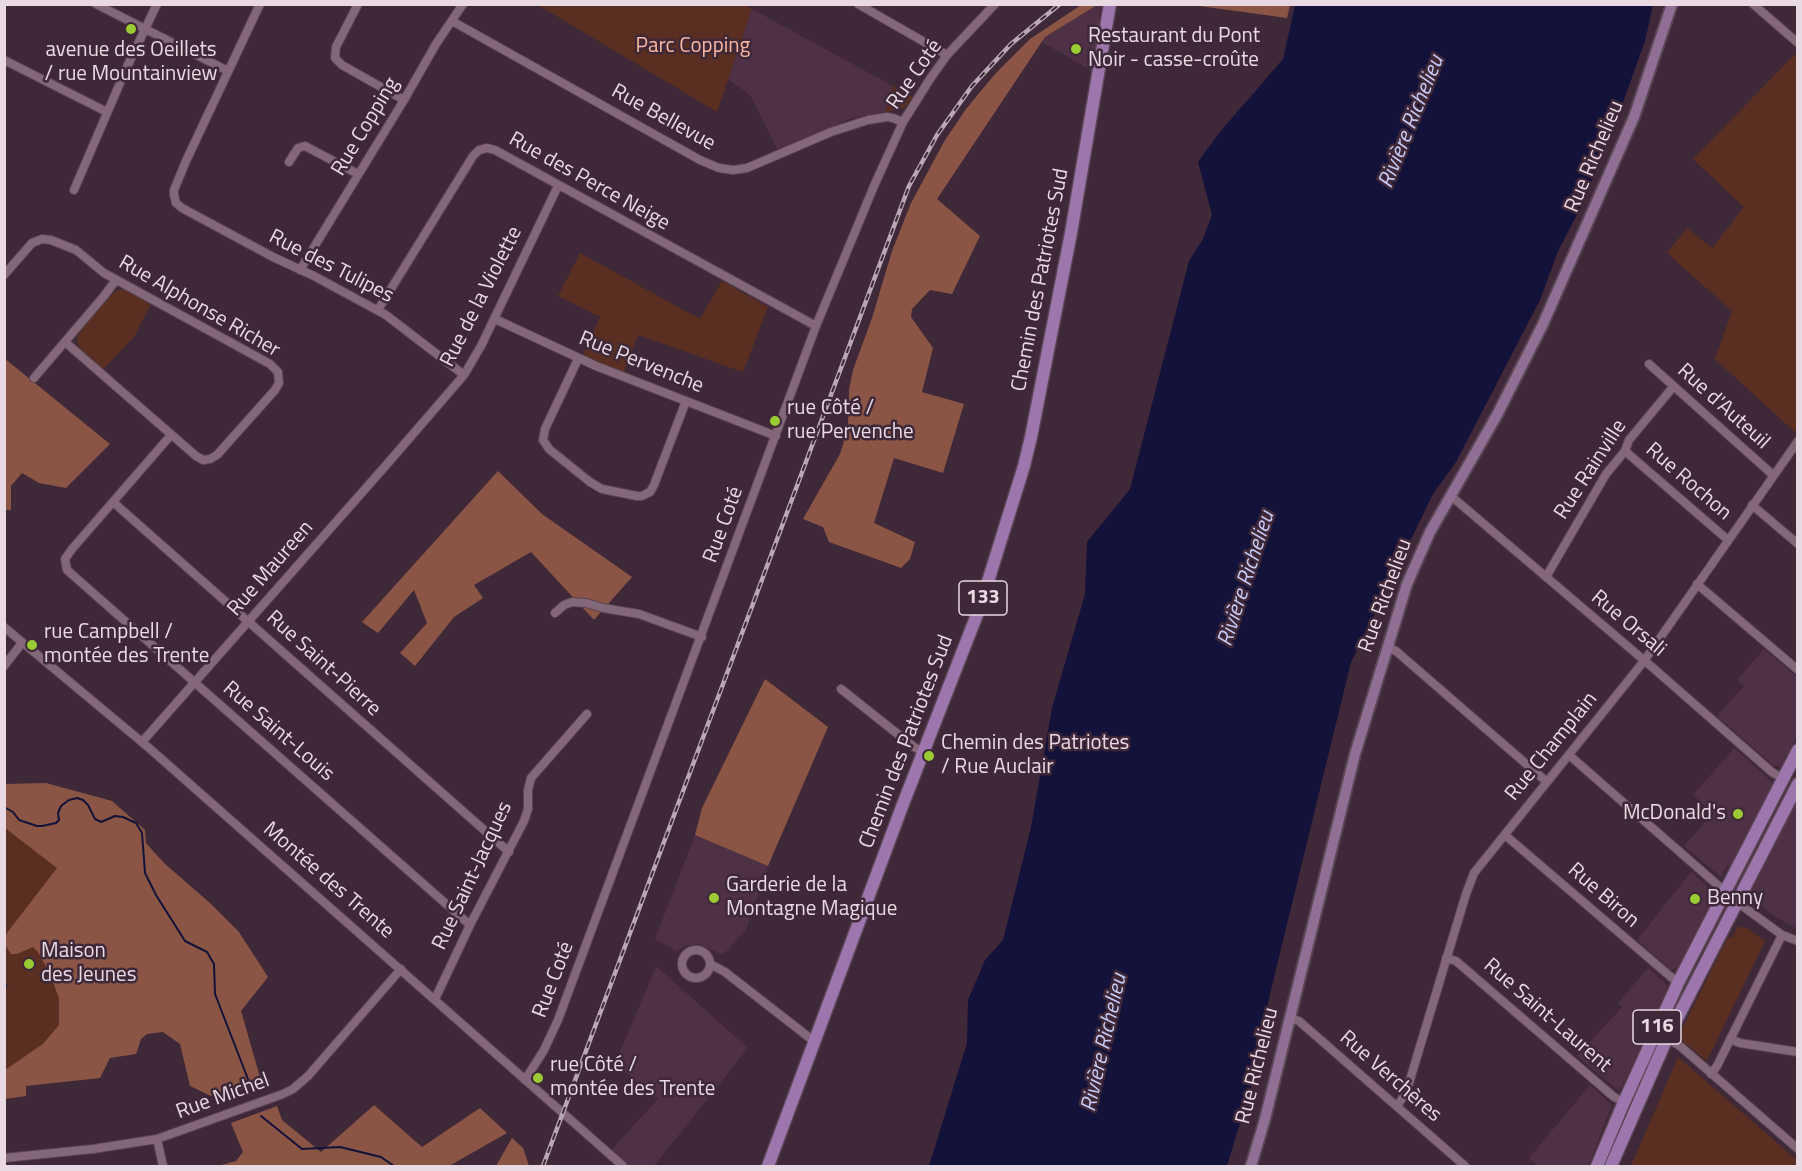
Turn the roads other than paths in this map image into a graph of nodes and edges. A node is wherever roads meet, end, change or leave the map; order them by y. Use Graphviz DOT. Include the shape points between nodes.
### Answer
graph roads {
  1 [pos="96,4"];
  2 [pos="157,4"];
  3 [pos="260,4"];
  4 [pos="358,4"];
  5 [pos="463,4"];
  6 [pos="858,4"];
  7 [pos="995,4"];
  8 [pos="1110,4"];
  9 [pos="1672,4"];
  10 [pos="1753,4"];
  11 [pos="452,21"];
  12 [pos="145,29"];
  13 [pos="1797,43"];
  14 [pos="947,55"];
  15 [pos="4,60"];
  16 [pos="228,71"];
  17 [pos="404,100"];
  18 [pos="107,112"];
  19 [pos="903,122"];
  20 [pos="289,162"];
  21 [pos="358,174"];
  22 [pos="558,186"];
  23 [pos="75,190"];
  24 [pos="300,270"];
  25 [pos="4,274"];
  26 [pos="116,280"];
  27 [pos="378,310"];
  28 [pos="495,319"];
  29 [pos="816,326"];
  30 [pos="65,342"];
  31 [pos="578,359"];
  32 [pos="1649,364"];
  33 [pos="464,375"];
  34 [pos="34,378"];
  35 [pos="1673,387"];
  36 [pos="686,401"];
  37 [pos="427,419"];
  38 [pos="171,435"];
  39 [pos="776,436"];
  40 [pos="1797,441"];
  41 [pos="1625,451"];
  42 [pos="1773,475"];
  43 [pos="1451,496"];
  44 [pos="113,502"];
  45 [pos="1752,505"];
  46 [pos="1728,540"];
  47 [pos="1797,544"];
  48 [pos="1546,577"];
  49 [pos="1697,584"];
  50 [pos="555,613"];
  51 [pos="249,622"];
  52 [pos="4,627"];
  53 [pos="702,637"];
  54 [pos="22,643"];
  55 [pos="1387,647"];
  56 [pos="1644,661"];
  57 [pos="4,666"];
  58 [pos="1797,670"];
  59 [pos="195,683"];
  60 [pos="841,689"];
  61 [pos="587,714"];
  62 [pos="142,742"];
  63 [pos="1797,750"];
  64 [pos="923,752"];
  65 [pos="1569,755"];
  66 [pos="1783,778"];
  67 [pos="1547,782"];
  68 [pos="1797,784"];
  69 [pos="1505,835"];
  70 [pos="509,852"];
  71 [pos="1726,892"];
  72 [pos="1737,902"];
  73 [pos="470,925"];
  74 [pos="1782,935"];
  75 [pos="1797,941"];
  76 [pos="1446,958"];
  77 [pos="710,964"];
  78 [pos="401,969"];
  79 [pos="1678,983"];
  80 [pos="435,999"];
  81 [pos="1290,1018"];
  82 [pos="1667,1038"];
  83 [pos="1730,1039"];
  84 [pos="815,1042"];
  85 [pos="1797,1052"];
  86 [pos="1711,1074"];
  87 [pos="525,1080"];
  88 [pos="1624,1102"];
  89 [pos="1397,1106"];
  90 [pos="158,1139"];
  91 [pos="1797,1149"];
  92 [pos="4,1158"];
  93 [pos="163,1167"];
  94 [pos="623,1167"];
  95 [pos="768,1167"];
  96 [pos="1251,1167"];
  97 [pos="1465,1167"];
  98 [pos="1597,1167"];
  99 [pos="1611,1167"];
  1 -- 12 [label="street"];
  2 -- 12 [label="street"];
  3 -- 16 [label="street"];
  4 -- 17 [label="street" via="336,47 335,58 342,66"];
  5 -- 11 [label="street, Rue Copping"];
  6 -- 14 [label="street"];
  7 -- 14 [label="street, Rue Coté"];
  8 -- 64 [label="main road, Chemin des Patriotes Sud / 133" via="1071,233 1028,450 980,607"];
  9 -- 43 [label="main road, Rue Richelieu" via="1634,117 1543,324 1507,398"];
  10 -- 13 [label="street"];
  11 -- 17 [label="street, Rue Copping"];
  11 -- 19 [label="street, Rue Bellevue" via="710,165 724,169 751,166 868,120 893,118"];
  12 -- 16 [label="street"];
  12 -- 18 [label="street"];
  14 -- 19 [label="street, Rue Coté"];
  15 -- 18 [label="street"];
  16 -- 24 [label="street, Rue des Tulipes" via="174,190 175,200 184,210"];
  17 -- 21 [label="street, Rue Copping"];
  18 -- 23 [label="street"];
  19 -- 29 [label="street, Rue Coté"];
  20 -- 21 [label="street" via="298,148 305,146"];
  21 -- 24 [label="street, Rue Copping"];
  22 -- 27 [label="street, Rue des Perce Neige" via="495,150 479,150"];
  22 -- 28 [label="street, Rue de la Violette"];
  22 -- 29 [label="street, Rue des Perce Neige"];
  24 -- 27 [label="street, Rue des Tulipes"];
  25 -- 26 [label="street, Rue Alphonse Richer" via="31,244 42,239 78,252"];
  26 -- 30 [label="street"];
  26 -- 38 [label="street, Rue Alphonse Richer" via="270,364 278,372 275,390 213,458 198,458"];
  27 -- 33 [label="street, Rue des Tulipes"];
  28 -- 31 [label="street, Rue Pervenche"];
  28 -- 33 [label="street, Rue de la Violette"];
  29 -- 39 [label="street, Rue Coté"];
  30 -- 34 [label="street"];
  30 -- 38 [label="street, Rue Alphonse Richer"];
  31 -- 36 [label="street, Rue Pervenche"];
  31 -- 36 [label="street" via="543,440 549,449 602,489 637,496 650,492"];
  32 -- 35 [label="street, Rue d'Auteuil"];
  33 -- 37 [label="street, Rue de la Violette"];
  35 -- 41 [label="street, Rue Rainville" via="1629,440"];
  35 -- 42 [label="street, Rue d'Auteuil"];
  36 -- 39 [label="street, Rue Pervenche"];
  37 -- 51 [label="street, Rue Maureen"];
  38 -- 44 [label="street"];
  39 -- 53 [label="street, Rue Coté"];
  40 -- 42 [label="street, Rue Champlain"];
  41 -- 46 [label="street, Rue Rochon"];
  41 -- 48 [label="street, Rue Rainville" via="1605,474"];
  42 -- 45 [label="street, Rue Champlain"];
  43 -- 48 [label="street, Rue Orsali"];
  43 -- 55 [label="main road, Rue Richelieu" via="1415,564"];
  44 -- 51 [label="street, Rue Saint-Pierre"];
  44 -- 59 [label="street, Rue Saint-Louis" via="66,557 67,570"];
  45 -- 46 [label="street, Rue Champlain"];
  45 -- 47 [label="street"];
  46 -- 49 [label="street, Rue Champlain"];
  48 -- 56 [label="street, Rue Orsali"];
  49 -- 56 [label="street, Rue Champlain"];
  49 -- 58 [label="street"];
  50 -- 53 [label="street" via="572,602 586,603 639,614"];
  51 -- 59 [label="street, Rue Maureen"];
  51 -- 70 [label="street, Rue Saint-Pierre"];
  52 -- 54 [label="street, Montée des Trente"];
  53 -- 87 [label="street, Rue Coté" via="558,1020"];
  54 -- 57 [label="street"];
  54 -- 62 [label="street, Montée des Trente"];
  55 -- 67 [label="street"];
  55 -- 81 [label="main road, Rue Richelieu" via="1353,763"];
  56 -- 65 [label="street, Rue Champlain"];
  56 -- 66 [label="street, Rue Orsali"];
  59 -- 62 [label="street, Rue Maureen"];
  59 -- 73 [label="street, Rue Saint-Louis"];
  60 -- 64 [label="street"];
  61 -- 70 [label="street, Rue Saint-Jacques" via="531,778 526,814"];
  62 -- 78 [label="street, Montée des Trente"];
  63 -- 66 [label="main road, 116"];
  64 -- 84 [label="main road, Chemin des Patriotes Sud / 133"];
  65 -- 67 [label="street, Rue Champlain"];
  65 -- 71 [label="street"];
  66 -- 71 [label="main road, 116"];
  67 -- 69 [label="street, Rue Champlain"];
  68 -- 72 [label="main road, 116"];
  69 -- 76 [label="street, Rue Champlain" via="1471,879"];
  69 -- 79 [label="street, Rue Biron"];
  70 -- 73 [label="street, Rue Saint-Jacques"];
  71 -- 72 [label="street"];
  71 -- 79 [label="main road, 116"];
  72 -- 74 [label="street"];
  72 -- 82 [label="main road, 116"];
  73 -- 80 [label="street, Rue Saint-Jacques"];
  74 -- 75 [label="street"];
  74 -- 83 [label="street"];
  76 -- 88 [label="street, Rue Saint-Laurent" via="1456,961"];
  76 -- 89 [label="street, Rue Champlain" via="1406,1093"];
  77 -- 84 [label="street"];
  78 -- 80 [label="street, Montée des Trente"];
  78 -- 90 [label="street, Rue Michel" via="293,1089"];
  79 -- 88 [label="main road, 116"];
  80 -- 87 [label="street, Montée des Trente"];
  81 -- 89 [label="street, Rue Verchères" via="1299,1021"];
  81 -- 96 [label="main road, Rue Richelieu"];
  82 -- 86 [label="street"];
  82 -- 99 [label="main road, 116"];
  83 -- 85 [label="street" via="1740,1044"];
  83 -- 86 [label="street"];
  84 -- 95 [label="main road, Chemin des Patriotes Sud / 133"];
  86 -- 91 [label="street"];
  87 -- 94 [label="street, Montée des Trente"];
  88 -- 98 [label="main road, 116"];
  89 -- 97 [label="street, Rue Verchères"];
  90 -- 92 [label="street, Rue Michel"];
  90 -- 93 [label="street"];
}
